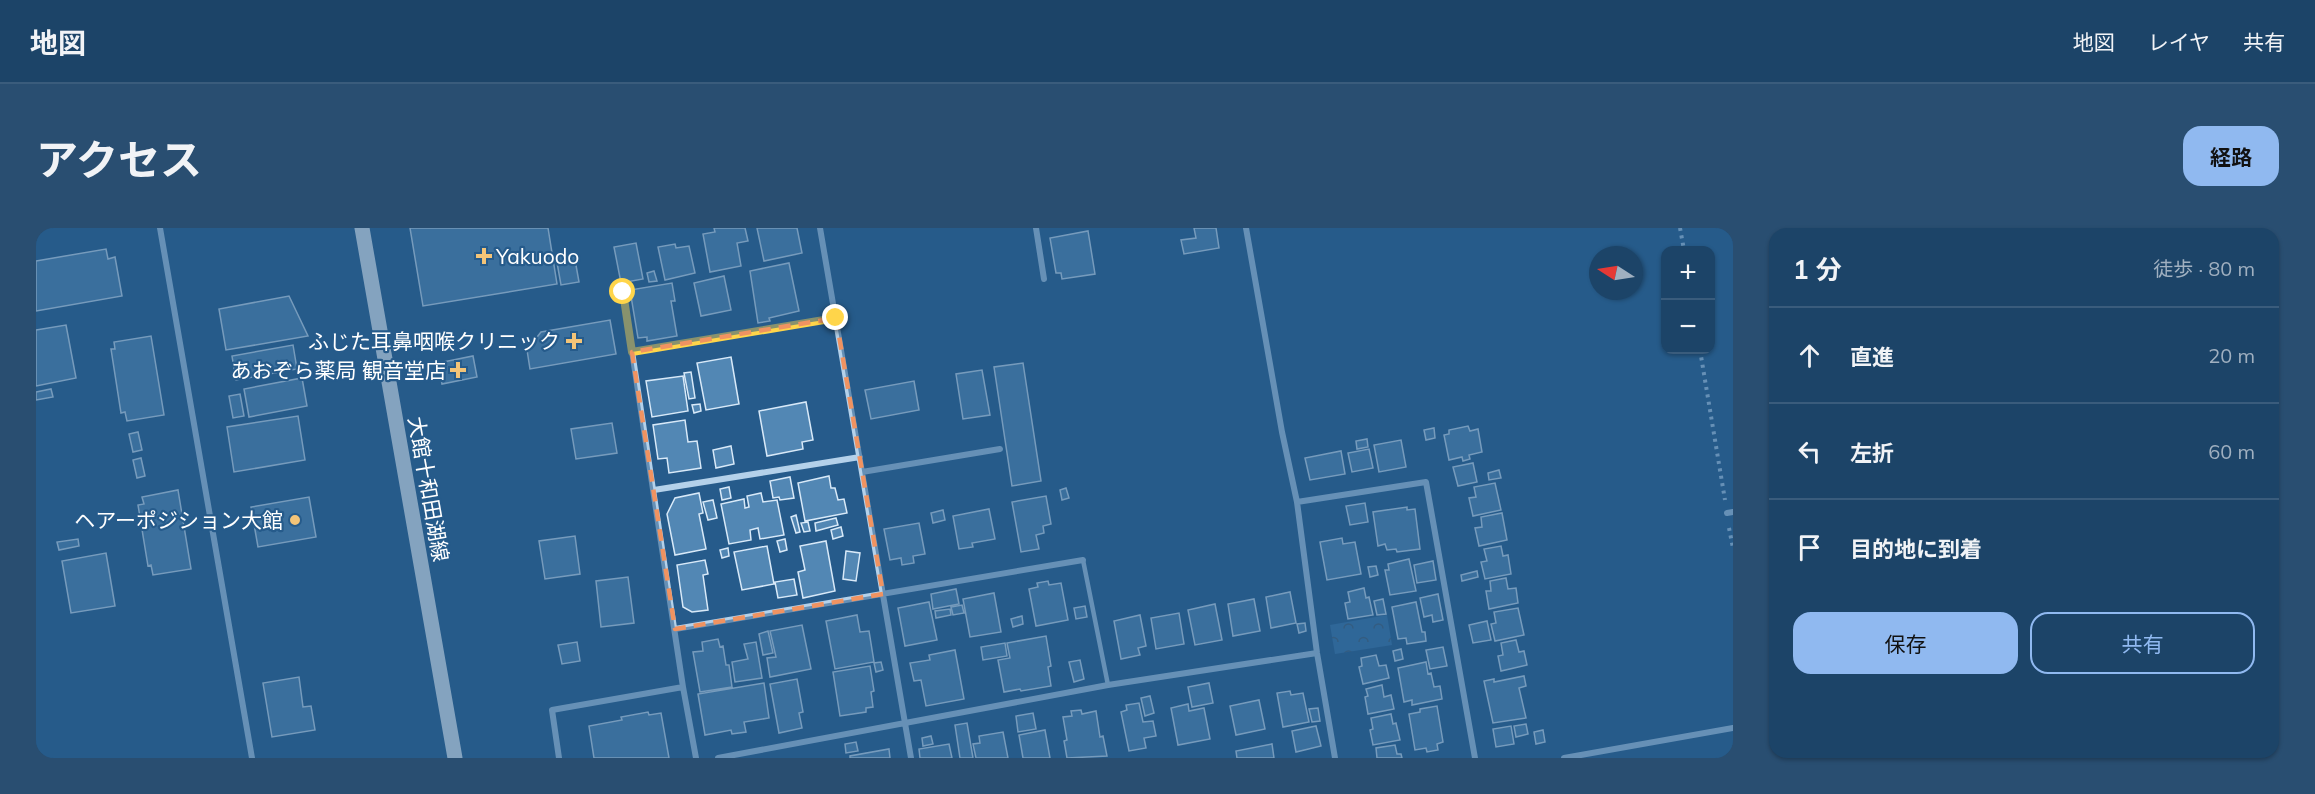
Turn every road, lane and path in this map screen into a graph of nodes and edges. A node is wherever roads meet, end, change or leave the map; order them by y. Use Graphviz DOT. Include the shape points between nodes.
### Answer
graph roads {
  1 [pos="160,228"];
  2 [pos="362,228"];
  3 [pos="820,228"];
  4 [pos="1035,228"];
  5 [pos="1246,228"];
  6 [pos="1680,228"];
  7 [pos="1683,246"];
  8 [pos="1044,279"];
  9 [pos="623,292"];
  10 [pos="836,318"];
  11 [pos="632,352"];
  12 [pos="1701,354"];
  13 [pos="1000,448"];
  14 [pos="860,457"];
  15 [pos="862,472"];
  16 [pos="654,490"];
  17 [pos="1297,502"];
  18 [pos="1730,512"];
  19 [pos="1733,548"];
  20 [pos="1083,560"];
  21 [pos="883,594"];
  22 [pos="675,629"];
  23 [pos="1317,653"];
  24 [pos="1108,685"];
  25 [pos="683,687"];
  26 [pos="905,723"];
  27 [pos="1733,728"];
  28 [pos="252,758"];
  29 [pos="455,758"];
  30 [pos="559,758"];
  31 [pos="696,758"];
  32 [pos="718,758"];
  33 [pos="911,758"];
  34 [pos="1335,758"];
  35 [pos="1476,758"];
  36 [pos="1564,758"];
  1 -- 28 [label="street"];
  2 -- 29 [label="main road, 大館十和田湖線"];
  3 -- 10 [label="street"];
  4 -- 8 [label="street"];
  5 -- 17 [label="street"];
  6 -- 7 [label="path"];
  9 -- 11 [label="street"];
  10 -- 11 [label="street"];
  10 -- 14 [label="street"];
  11 -- 16 [label="street"];
  12 -- 18 [label="path"];
  13 -- 15 [label="street"];
  14 -- 15 [label="street"];
  14 -- 16 [label="street"];
  15 -- 21 [label="street"];
  16 -- 22 [label="street"];
  17 -- 23 [label="street"];
  17 -- 35 [label="street" via="1426,482"];
  18 -- 19 [label="path"];
  20 -- 21 [label="street"];
  20 -- 24 [label="lane"];
  21 -- 22 [label="street"];
  21 -- 26 [label="street"];
  22 -- 25 [label="street"];
  23 -- 24 [label="street"];
  23 -- 34 [label="street"];
  24 -- 26 [label="street"];
  25 -- 30 [label="street" via="552,710"];
  25 -- 31 [label="street"];
  26 -- 32 [label="street"];
  26 -- 33 [label="street"];
  27 -- 36 [label="street"];
}
